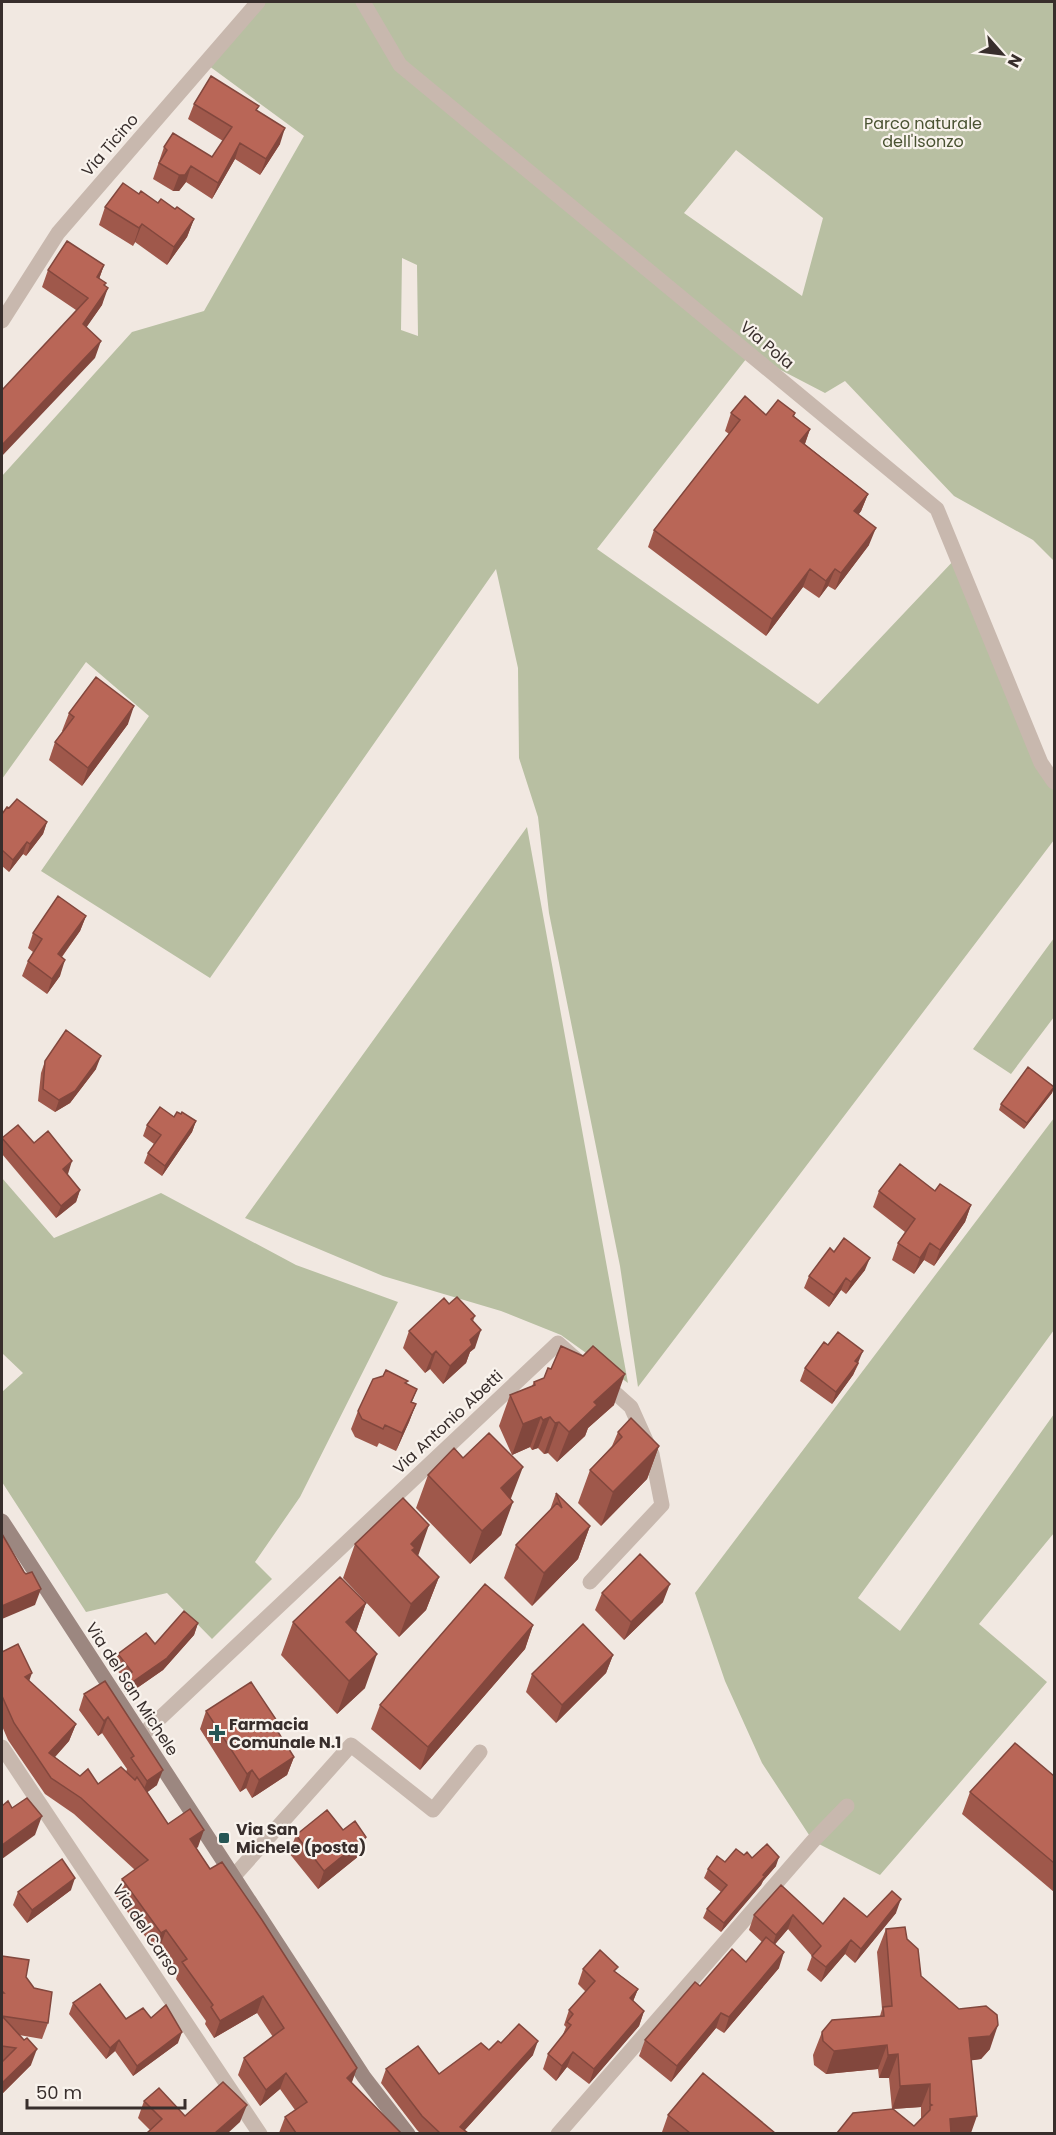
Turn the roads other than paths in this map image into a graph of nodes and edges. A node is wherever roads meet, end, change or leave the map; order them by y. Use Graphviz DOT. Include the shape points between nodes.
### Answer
graph roads {
  1 [pos="258,2"];
  2 [pos="363,2"];
  3 [pos="2,321"];
  4 [pos="1054,783"];
  5 [pos="2,1521"];
  6 [pos="590,1582"];
  7 [pos="141,1736"];
  8 [pos="2,1747"];
  9 [pos="480,1752"];
  10 [pos="846,1806"];
  11 [pos="234,1876"];
  12 [pos="260,2133"];
  13 [pos="408,2133"];
  14 [pos="558,2133"];
  1 -- 3 [label="street, Via Ticino" via="58,232"];
  2 -- 4 [label="street, Via Pola" via="400,65 937,509 1041,763"];
  5 -- 7 [label="main road, Via del San Michele"];
  6 -- 7 [label="street, Via Antonio Abetti" via="662,1505 652,1455 631,1407 558,1343"];
  7 -- 11 [label="main road, Via del San Michele"];
  8 -- 12 [label="street, Via del Carso"];
  9 -- 11 [label="street" via="433,1810 351,1745"];
  10 -- 14 [label="street"];
  11 -- 13 [label="main road, Via del San Michele" via="364,2077"];
}
